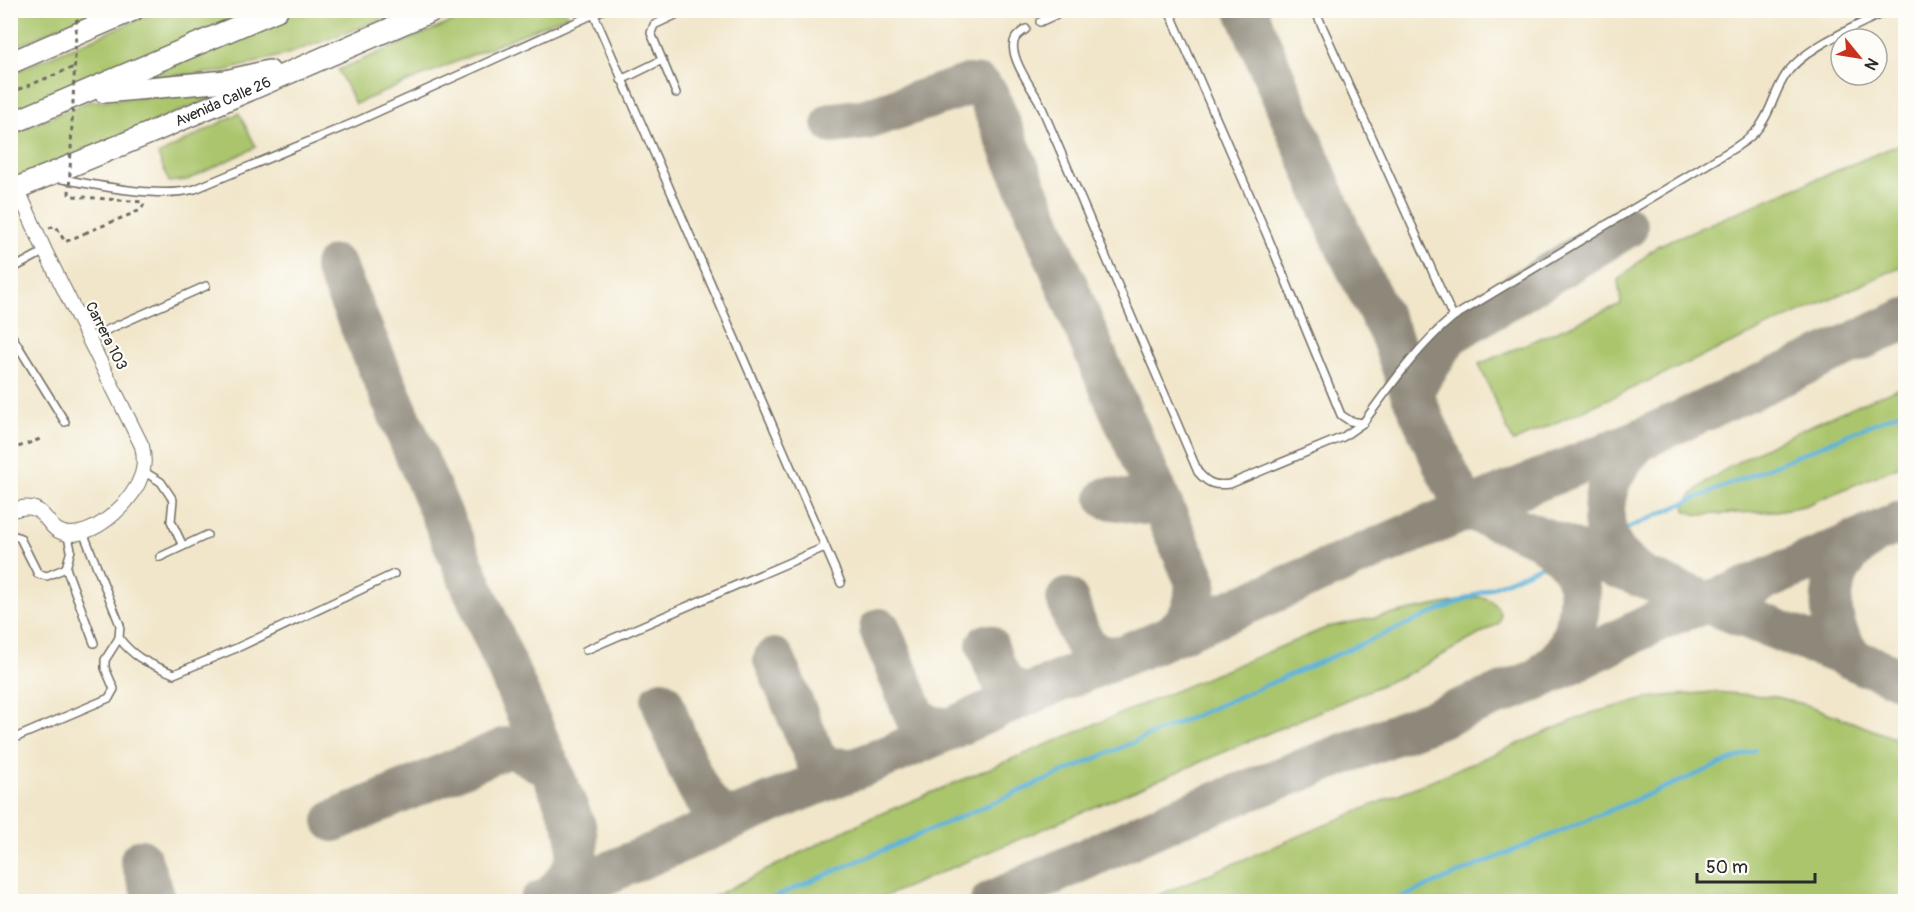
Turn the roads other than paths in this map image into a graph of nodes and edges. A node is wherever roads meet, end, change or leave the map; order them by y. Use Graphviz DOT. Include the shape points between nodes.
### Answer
graph roads {
  1 [pos="133,10"];
  2 [pos="277,10"];
  3 [pos="434,10"];
  4 [pos="603,10"];
  5 [pos="686,10"];
  6 [pos="1066,10"];
  7 [pos="1169,10"];
  8 [pos="1316,10"];
  9 [pos="1889,10"];
  10 [pos="593,13"];
  11 [pos="1040,22"];
  12 [pos="1026,29"];
  13 [pos="349,46"];
  14 [pos="662,60"];
  15 [pos="10,63"];
  16 [pos="621,80"];
  17 [pos="676,93"];
  18 [pos="70,99"];
  19 [pos="10,124"];
  20 [pos="46,177"];
  21 [pos="14,190"];
  22 [pos="45,251"];
  23 [pos="10,270"];
  24 [pos="206,286"];
  25 [pos="1453,317"];
  26 [pos="10,333"];
  27 [pos="89,338"];
  28 [pos="65,422"];
  29 [pos="1363,423"];
  30 [pos="143,471"];
  31 [pos="10,511"];
  32 [pos="83,532"];
  33 [pos="67,533"];
  34 [pos="10,534"];
  35 [pos="207,535"];
  36 [pos="183,546"];
  37 [pos="825,547"];
  38 [pos="160,557"];
  39 [pos="66,568"];
  40 [pos="394,574"];
  41 [pos="841,583"];
  42 [pos="119,638"];
  43 [pos="94,643"];
  44 [pos="586,650"];
  45 [pos="10,740"];
  1 -- 15 [label="main road"];
  2 -- 18 [label="main road"];
  3 -- 13 [label="main road, Avenida Calle 26"];
  4 -- 10 [label="lane"];
  5 -- 14 [label="lane" via="652,29"];
  6 -- 11 [label="lane"];
  7 -- 29 [label="lane" via="1341,416"];
  8 -- 25 [label="lane"];
  9 -- 25 [label="lane" via="1798,61 1784,79 1760,126 1736,147"];
  10 -- 16 [label="lane"];
  10 -- 20 [label="lane" via="353,123 195,189 170,192"];
  12 -- 29 [label="lane" via="1015,39 1017,62 1039,101 1198,472 1207,482 1218,486 1230,484 1343,437"];
  13 -- 18 [label="main road" via="248,77"];
  13 -- 20 [label="main road, Avenida Calle 26"];
  14 -- 16 [label="lane"];
  14 -- 17 [label="lane"];
  16 -- 37 [label="lane"];
  18 -- 19 [label="main road"];
  20 -- 21 [label="main road, Avenida Calle 26"];
  21 -- 22 [label="street, Carrera 103"];
  22 -- 23 [label="lane"];
  22 -- 27 [label="street, Carrera 103"];
  24 -- 27 [label="lane"];
  25 -- 29 [label="lane" via="1414,355"];
  26 -- 28 [label="lane"];
  27 -- 30 [label="street, Carrera 103" via="142,446"];
  30 -- 32 [label="street" via="121,507"];
  30 -- 36 [label="lane" via="161,482 173,500 171,521"];
  31 -- 33 [label="street" via="36,509 56,529"];
  32 -- 33 [label="street"];
  32 -- 42 [label="lane" via="120,625"];
  33 -- 39 [label="lane" via="71,550"];
  34 -- 39 [label="lane" via="20,538 38,574 47,576"];
  35 -- 36 [label="lane"];
  36 -- 38 [label="lane"];
  37 -- 41 [label="lane"];
  37 -- 44 [label="lane"];
  39 -- 43 [label="lane"];
  40 -- 42 [label="lane" via="174,674 137,658"];
  42 -- 45 [label="lane" via="105,660 114,689 112,696"];
}
